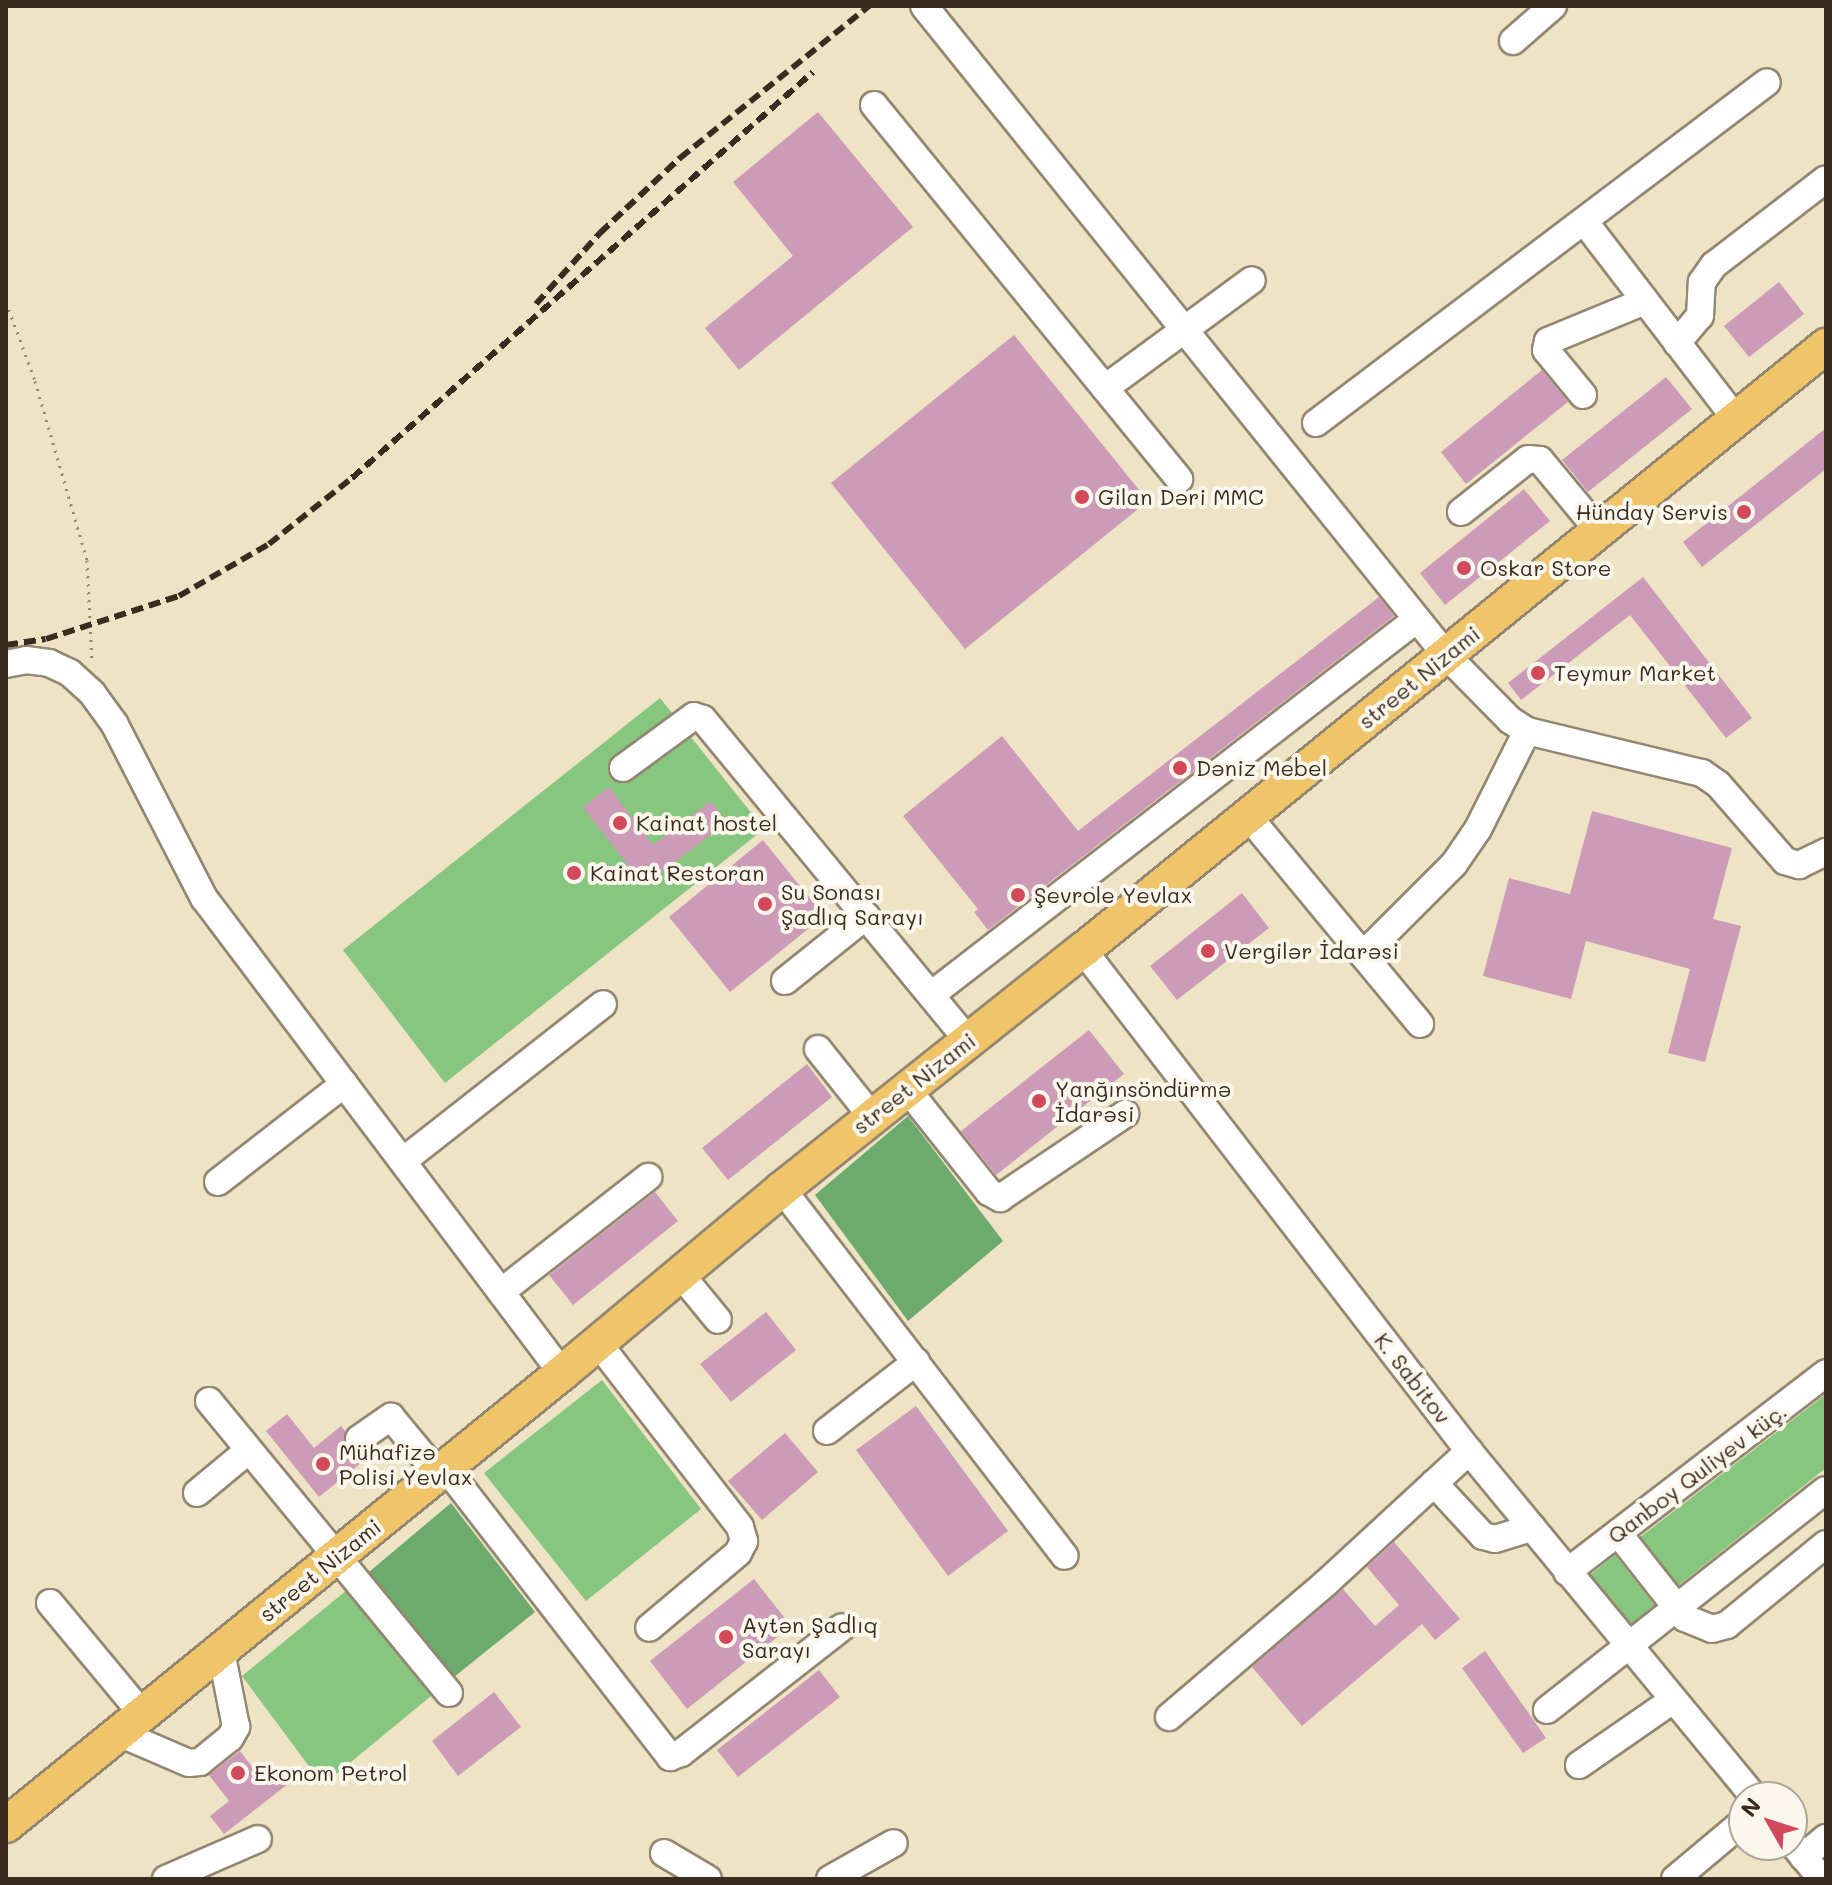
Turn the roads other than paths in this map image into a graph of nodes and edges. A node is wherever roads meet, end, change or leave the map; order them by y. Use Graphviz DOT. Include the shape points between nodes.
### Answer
graph roads {
  1 [pos="924,6"];
  2 [pos="1553,6"];
  3 [pos="1513,41"];
  4 [pos="1767,82"];
  5 [pos="874,105"];
  6 [pos="1826,179"];
  7 [pos="1584,221"];
  8 [pos="1252,280"];
  9 [pos="1645,301"];
  10 [pos="1183,328"];
  11 [pos="1677,343"];
  12 [pos="1826,346"];
  13 [pos="1105,388"];
  14 [pos="1583,395"];
  15 [pos="1736,419"];
  16 [pos="1316,423"];
  17 [pos="1179,479"];
  18 [pos="1461,512"];
  19 [pos="1599,531"];
  20 [pos="1417,619"];
  21 [pos="1446,655"];
  22 [pos="6,664"];
  23 [pos="1527,731"];
  24 [pos="623,768"];
  25 [pos="1248,816"];
  26 [pos="1826,852"];
  27 [pos="866,916"];
  28 [pos="1083,950"];
  29 [pos="1363,955"];
  30 [pos="785,981"];
  31 [pos="931,995"];
  32 [pos="603,1004"];
  33 [pos="1420,1024"];
  34 [pos="968,1041"];
  35 [pos="818,1049"];
  36 [pos="344,1084"];
  37 [pos="907,1089"];
  38 [pos="1125,1114"];
  39 [pos="872,1117"];
  40 [pos="403,1161"];
  41 [pos="648,1177"];
  42 [pos="218,1182"];
  43 [pos="782,1189"];
  44 [pos="681,1275"];
  45 [pos="501,1292"];
  46 [pos="718,1320"];
  47 [pos="598,1343"];
  48 [pos="916,1362"];
  49 [pos="562,1373"];
  50 [pos="1826,1373"];
  51 [pos="209,1401"];
  52 [pos="827,1431"];
  53 [pos="359,1439"];
  54 [pos="249,1450"];
  55 [pos="1469,1451"];
  56 [pos="442,1471"];
  57 [pos="1434,1483"];
  58 [pos="1826,1490"];
  59 [pos="197,1493"];
  60 [pos="1532,1528"];
  61 [pos="1618,1533"];
  62 [pos="1826,1544"];
  63 [pos="1065,1556"];
  64 [pos="336,1557"];
  65 [pos="1567,1572"];
  66 [pos="50,1603"];
  67 [pos="1677,1607"];
  68 [pos="842,1627"];
  69 [pos="649,1628"];
  70 [pos="1629,1647"];
  71 [pos="221,1651"];
  72 [pos="449,1693"];
  73 [pos="1673,1700"];
  74 [pos="1547,1710"];
  75 [pos="1169,1717"];
  76 [pos="130,1724"];
  77 [pos="1579,1765"];
  78 [pos="1741,1781"];
  79 [pos="6,1825"];
  80 [pos="1728,1834"];
  81 [pos="258,1839"];
  82 [pos="894,1843"];
  83 [pos="664,1853"];
  84 [pos="1807,1861"];
  85 [pos="166,1879"];
  86 [pos="708,1879"];
  87 [pos="830,1879"];
  88 [pos="1675,1879"];
  89 [pos="1822,1879"];
  1 -- 10 [label="street"];
  2 -- 3 [label="street"];
  4 -- 7 [label="street"];
  5 -- 13 [label="street"];
  6 -- 11 [label="street" via="1714,265 1702,282 1700,316"];
  7 -- 9 [label="street"];
  7 -- 16 [label="street"];
  8 -- 10 [label="street"];
  9 -- 11 [label="street"];
  9 -- 14 [label="street" via="1548,341 1546,350"];
  10 -- 13 [label="street"];
  10 -- 20 [label="street"];
  11 -- 15 [label="street"];
  12 -- 15 [label="main road, street Nizami"];
  13 -- 17 [label="street"];
  15 -- 19 [label="main road, street Nizami"];
  18 -- 19 [label="street" via="1528,459 1540,460"];
  19 -- 21 [label="main road, street Nizami"];
  20 -- 21 [label="street"];
  20 -- 31 [label="street"];
  21 -- 23 [label="street"];
  21 -- 25 [label="main road, street Nizami"];
  22 -- 36 [label="street" via="49,663 92,693 115,725 204,898"];
  23 -- 26 [label="street" via="1702,773 1718,784 1785,861 1799,865"];
  23 -- 29 [label="street" via="1478,829 1454,864"];
  24 -- 27 [label="street" via="694,716 703,719"];
  25 -- 28 [label="main road, street Nizami"];
  25 -- 29 [label="street"];
  27 -- 30 [label="street"];
  27 -- 31 [label="street"];
  28 -- 34 [label="main road, street Nizami"];
  28 -- 55 [label="street, K. Sabitov"];
  29 -- 33 [label="street"];
  31 -- 34 [label="street"];
  32 -- 40 [label="street"];
  34 -- 37 [label="main road, street Nizami"];
  35 -- 39 [label="street"];
  36 -- 40 [label="street"];
  36 -- 42 [label="street"];
  37 -- 38 [label="street" via="989,1192 1000,1198"];
  37 -- 39 [label="main road, street Nizami"];
  39 -- 43 [label="main road, street Nizami"];
  40 -- 45 [label="street"];
  41 -- 45 [label="street"];
  43 -- 44 [label="main road, street Nizami"];
  43 -- 48 [label="street"];
  44 -- 46 [label="street"];
  44 -- 47 [label="main road, street Nizami"];
  45 -- 49 [label="street"];
  47 -- 49 [label="main road, street Nizami"];
  47 -- 69 [label="street" via="740,1527 744,1541 738,1553"];
  48 -- 52 [label="street"];
  48 -- 63 [label="street"];
  49 -- 56 [label="main road, street Nizami"];
  50 -- 61 [label="street, Qanboy Quliyev küç."];
  51 -- 54 [label="street"];
  53 -- 56 [label="street" via="391,1417"];
  54 -- 59 [label="street"];
  54 -- 64 [label="street"];
  55 -- 57 [label="street"];
  55 -- 60 [label="street, K. Sabitov"];
  56 -- 64 [label="main road, street Nizami"];
  56 -- 68 [label="street" via="670,1757"];
  57 -- 60 [label="street" via="1483,1536 1495,1539"];
  57 -- 75 [label="street"];
  58 -- 67 [label="street"];
  60 -- 65 [label="street, K. Sabitov"];
  61 -- 65 [label="street, Qanboy Quliyev küç."];
  61 -- 67 [label="street"];
  62 -- 67 [label="street" via="1727,1625 1698,1626"];
  64 -- 71 [label="main road, street Nizami"];
  64 -- 72 [label="street"];
  65 -- 70 [label="street, K. Sabitov"];
  66 -- 76 [label="street"];
  67 -- 70 [label="street"];
  70 -- 73 [label="street, K. Sabitov"];
  70 -- 74 [label="street"];
  71 -- 76 [label="main road, street Nizami"];
  71 -- 76 [label="street" via="236,1727 220,1746 200,1762 189,1763"];
  73 -- 77 [label="street"];
  73 -- 78 [label="street, K. Sabitov"];
  76 -- 79 [label="main road, street Nizami"];
  80 -- 88 [label="street"];
  81 -- 85 [label="street"];
  82 -- 87 [label="street"];
  83 -- 86 [label="street"];
  84 -- 89 [label="street"];
}
